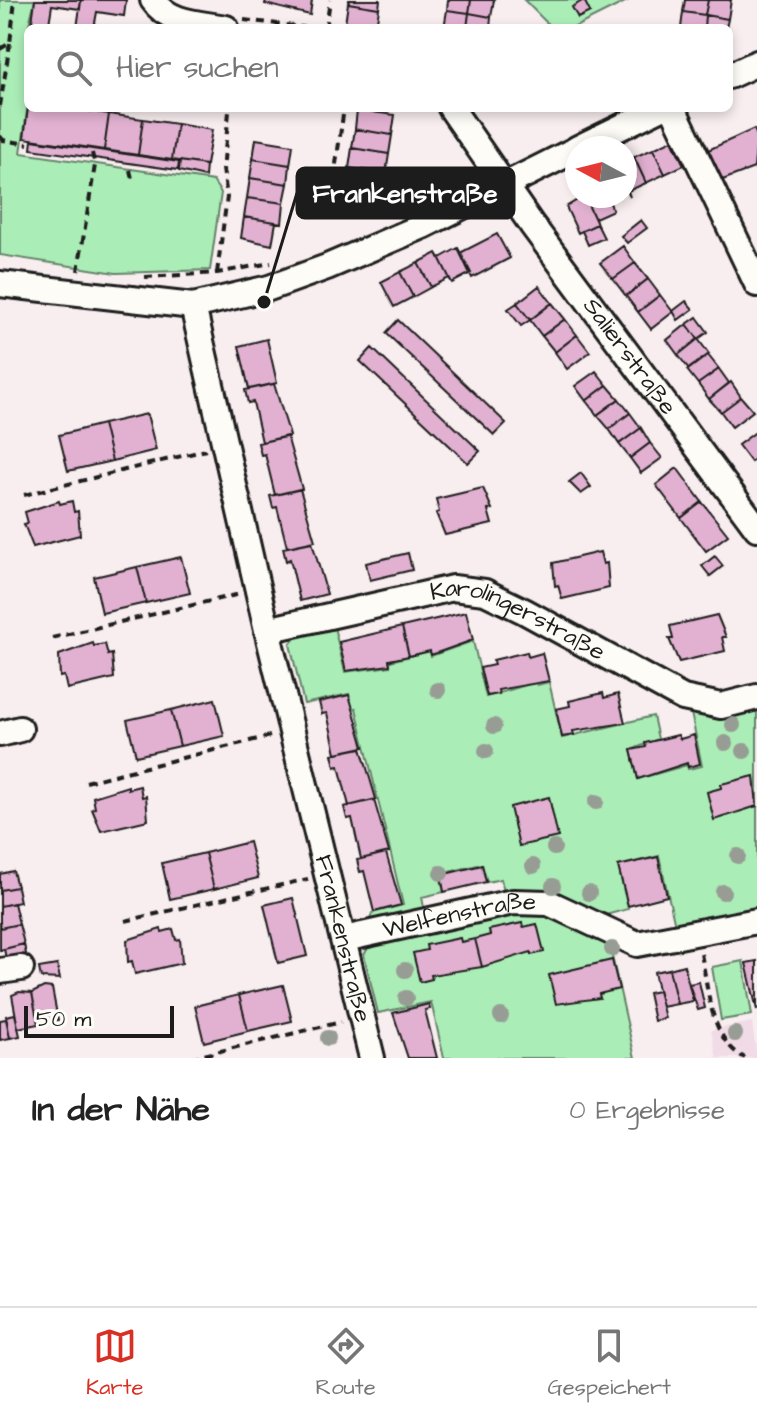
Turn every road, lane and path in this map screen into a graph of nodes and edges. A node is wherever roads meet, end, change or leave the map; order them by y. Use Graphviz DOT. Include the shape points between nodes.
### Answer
graph roads {
  1 [pos="15,0"];
  2 [pos="153,0"];
  3 [pos="330,0"];
  4 [pos="203,24"];
  5 [pos="327,24"];
  6 [pos="10,43"];
  7 [pos="0,49"];
  8 [pos="757,63"];
  9 [pos="733,74"];
  10 [pos="0,106"];
  11 [pos="229,112"];
  12 [pos="343,112"];
  13 [pos="454,112"];
  14 [pos="652,112"];
  15 [pos="675,112"];
  16 [pos="0,136"];
  17 [pos="603,136"];
  18 [pos="28,144"];
  19 [pos="92,153"];
  20 [pos="565,154"];
  21 [pos="130,170"];
  22 [pos="133,183"];
  23 [pos="506,184"];
  24 [pos="330,206"];
  25 [pos="283,260"];
  26 [pos="217,273"];
  27 [pos="92,274"];
  28 [pos="139,277"];
  29 [pos="0,284"];
  30 [pos="757,284"];
  31 [pos="193,306"];
  32 [pos="224,445"];
  33 [pos="24,495"];
  34 [pos="757,528"];
  35 [pos="258,590"];
  36 [pos="267,630"];
  37 [pos="52,638"];
  38 [pos="757,697"];
  39 [pos="292,731"];
  40 [pos="86,782"];
  41 [pos="326,875"];
  42 [pos="125,921"];
  43 [pos="757,921"];
  44 [pos="696,933"];
  45 [pos="344,939"];
  46 [pos="362,1017"];
  47 [pos="191,1058"];
  48 [pos="372,1058"];
  49 [pos="745,1058"];
  1 -- 6 [label="path"];
  2 -- 4 [label="street" via="175,19"];
  3 -- 5 [label="path"];
  6 -- 7 [label="path"];
  6 -- 10 [label="path"];
  8 -- 9 [label="street"];
  11 -- 26 [label="path" via="223,169 227,197"];
  12 -- 24 [label="path"];
  13 -- 23 [label="street, Salierstraße"];
  14 -- 17 [label="street"];
  15 -- 30 [label="street"];
  16 -- 18 [label="path"];
  19 -- 27 [label="path" via="95,165 78,271"];
  20 -- 23 [label="street"];
  21 -- 22 [label="path"];
  23 -- 31 [label="street" via="327,267"];
  23 -- 34 [label="street, Salierstraße"];
  25 -- 26 [label="path"];
  26 -- 28 [label="path"];
  29 -- 31 [label="street"];
  31 -- 32 [label="street, Frankenstraße"];
  32 -- 33 [label="path"];
  32 -- 35 [label="street, Frankenstraße"];
  35 -- 36 [label="street, Frankenstraße"];
  35 -- 37 [label="path"];
  36 -- 38 [label="street, Karolingerstraße" via="453,588 485,592 683,698 721,706"];
  36 -- 39 [label="street, Frankenstraße"];
  39 -- 40 [label="path"];
  39 -- 41 [label="street, Frankenstraße"];
  41 -- 42 [label="path"];
  41 -- 45 [label="street, Frankenstraße"];
  43 -- 44 [label="street, Welfenstraße"];
  44 -- 45 [label="street, Welfenstraße" via="637,944 549,903 513,902"];
  44 -- 49 [label="path" via="718,1029 728,1046"];
  45 -- 46 [label="street, Frankenstraße"];
  46 -- 47 [label="path"];
  46 -- 48 [label="street, Frankenstraße"];
}
